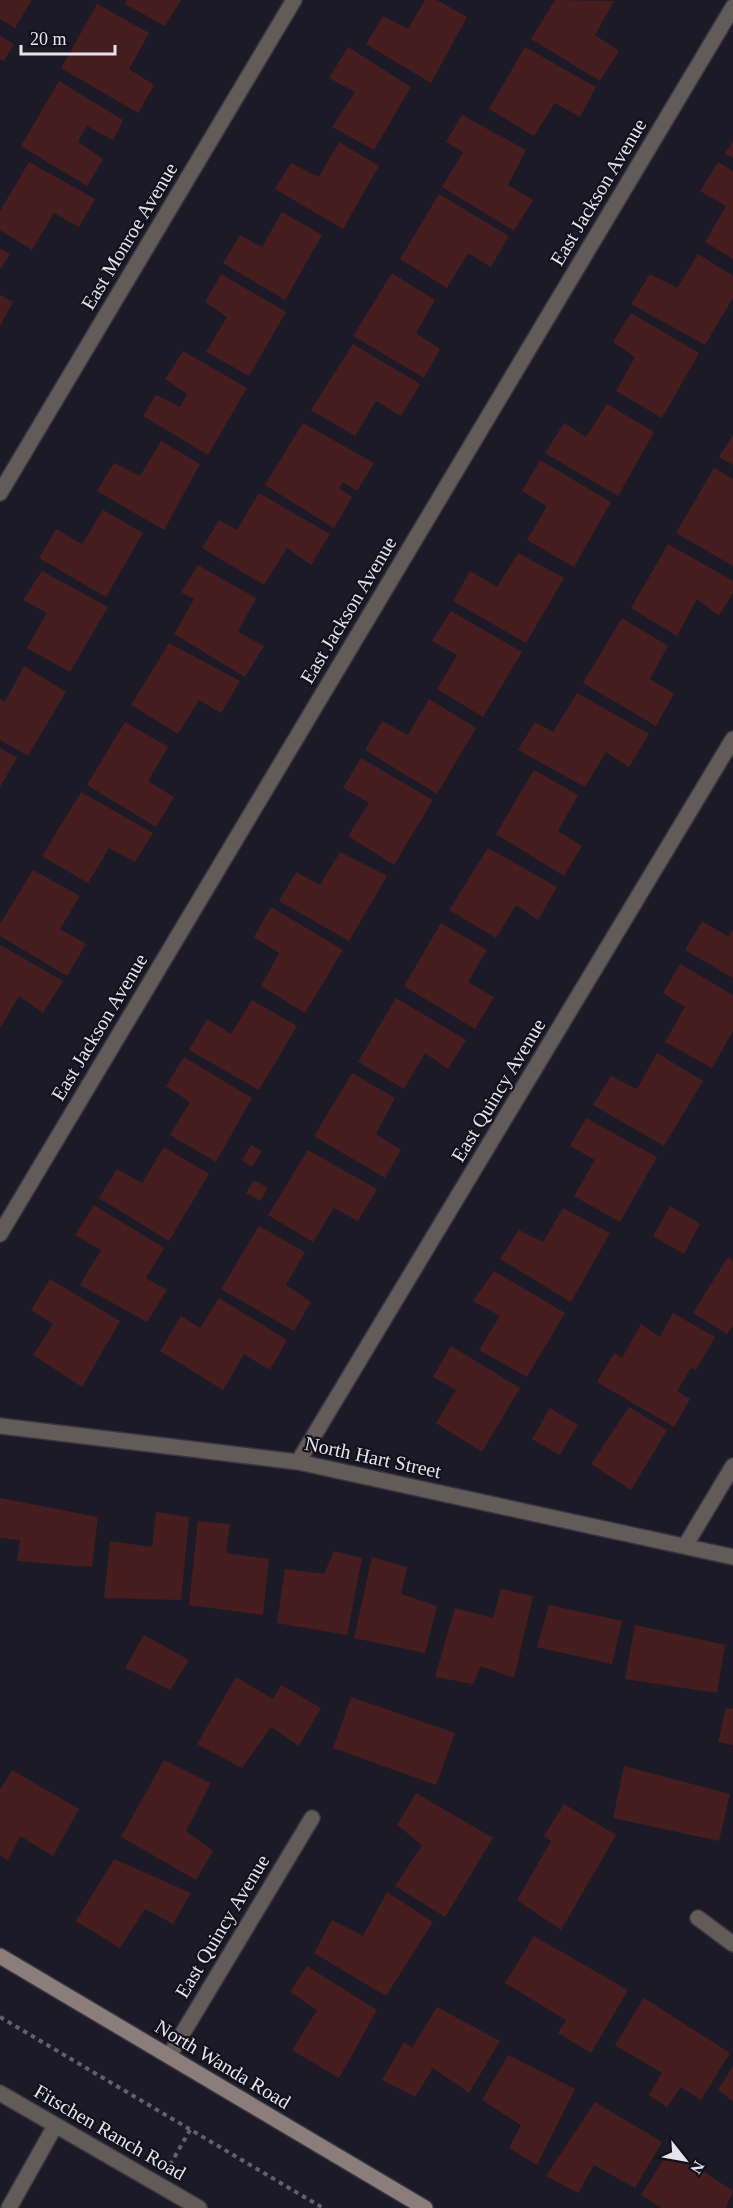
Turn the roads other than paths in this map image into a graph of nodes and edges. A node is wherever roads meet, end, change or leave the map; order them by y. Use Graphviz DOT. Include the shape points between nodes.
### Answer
graph roads {
  1 [pos="294,0"];
  2 [pos="733,7"];
  3 [pos="0,493"];
  4 [pos="733,739"];
  5 [pos="0,1234"];
  6 [pos="0,1426"];
  7 [pos="298,1462"];
  8 [pos="733,1466"];
  9 [pos="685,1545"];
  10 [pos="733,1557"];
  11 [pos="312,1818"];
  12 [pos="698,1918"];
  13 [pos="733,1944"];
  14 [pos="0,1956"];
  15 [pos="169,2056"];
  16 [pos="0,2093"];
  17 [pos="55,2126"];
  18 [pos="9,2208"];
  19 [pos="199,2208"];
  20 [pos="425,2208"];
  1 -- 3 [label="street, East Monroe Avenue"];
  2 -- 5 [label="street, East Jackson Avenue"];
  4 -- 7 [label="street, East Quincy Avenue"];
  6 -- 7 [label="street, North Hart Street"];
  7 -- 9 [label="street, North Hart Street"];
  8 -- 9 [label="street"];
  9 -- 10 [label="street, North Hart Street"];
  11 -- 15 [label="street, East Quincy Avenue"];
  12 -- 13 [label="street"];
  14 -- 15 [label="street, North Wanda Road"];
  15 -- 20 [label="street, North Wanda Road"];
  16 -- 17 [label="street, Fitschen Ranch Road"];
  17 -- 18 [label="street"];
  17 -- 19 [label="street, Fitschen Ranch Road"];
}
